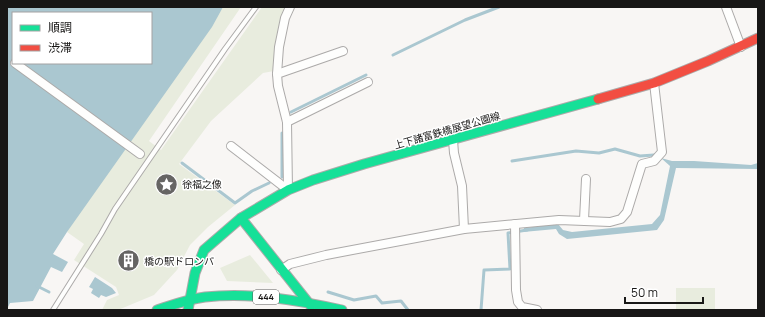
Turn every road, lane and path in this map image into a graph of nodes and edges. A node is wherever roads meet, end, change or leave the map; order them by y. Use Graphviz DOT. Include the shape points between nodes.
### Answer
graph roads {
  1 [pos="256,7"];
  2 [pos="290,7"];
  3 [pos="726,7"];
  4 [pos="758,38"];
  5 [pos="741,47"];
  6 [pos="343,51"];
  7 [pos="17,64"];
  8 [pos="277,74"];
  9 [pos="368,82"];
  10 [pos="654,83"];
  11 [pos="288,122"];
  12 [pos="453,140"];
  13 [pos="230,146"];
  14 [pos="140,154"];
  15 [pos="586,179"];
  16 [pos="288,190"];
  17 [pos="241,218"];
  18 [pos="584,220"];
  19 [pos="515,224"];
  20 [pos="464,229"];
  21 [pos="282,270"];
  22 [pos="189,299"];
  23 [pos="308,302"];
  24 [pos="53,310"];
  25 [pos="157,310"];
  26 [pos="188,310"];
  27 [pos="314,310"];
  28 [pos="342,310"];
  29 [pos="537,310"];
  1 -- 24 [label="lane" via="115,209"];
  2 -- 8 [label="street" via="279,47"];
  3 -- 5 [label="street"];
  4 -- 5 [label="main road, 上下諸富鉄橋展望公園線"];
  5 -- 10 [label="main road, 上下諸富鉄橋展望公園線"];
  6 -- 8 [label="street"];
  7 -- 14 [label="street"];
  8 -- 11 [label="street"];
  9 -- 11 [label="street"];
  10 -- 12 [label="main road, 上下諸富鉄橋展望公園線"];
  10 -- 18 [label="street" via="662,152 654,161 642,164 627,212 621,219 610,222"];
  11 -- 16 [label="street"];
  12 -- 16 [label="main road, 上下諸富鉄橋展望公園線" via="313,180"];
  12 -- 20 [label="street" via="462,186"];
  13 -- 16 [label="street"];
  15 -- 18 [label="street"];
  16 -- 17 [label="main road, 上下諸富鉄橋展望公園線"];
  17 -- 21 [label="main road"];
  17 -- 22 [label="main road, 上下諸富鉄橋展望公園線" via="204,250"];
  18 -- 19 [label="street"];
  19 -- 20 [label="street"];
  19 -- 29 [label="street" via="518,302 522,307"];
  20 -- 21 [label="street" via="326,255 290,264"];
  21 -- 23 [label="main road"];
  22 -- 23 [label="main road, 444" via="239,295"];
  22 -- 25 [label="main road, 444"];
  22 -- 26 [label="main road, 上下諸富鉄橋展望公園線"];
  23 -- 27 [label="main road"];
  23 -- 28 [label="main road, 444"];
}
